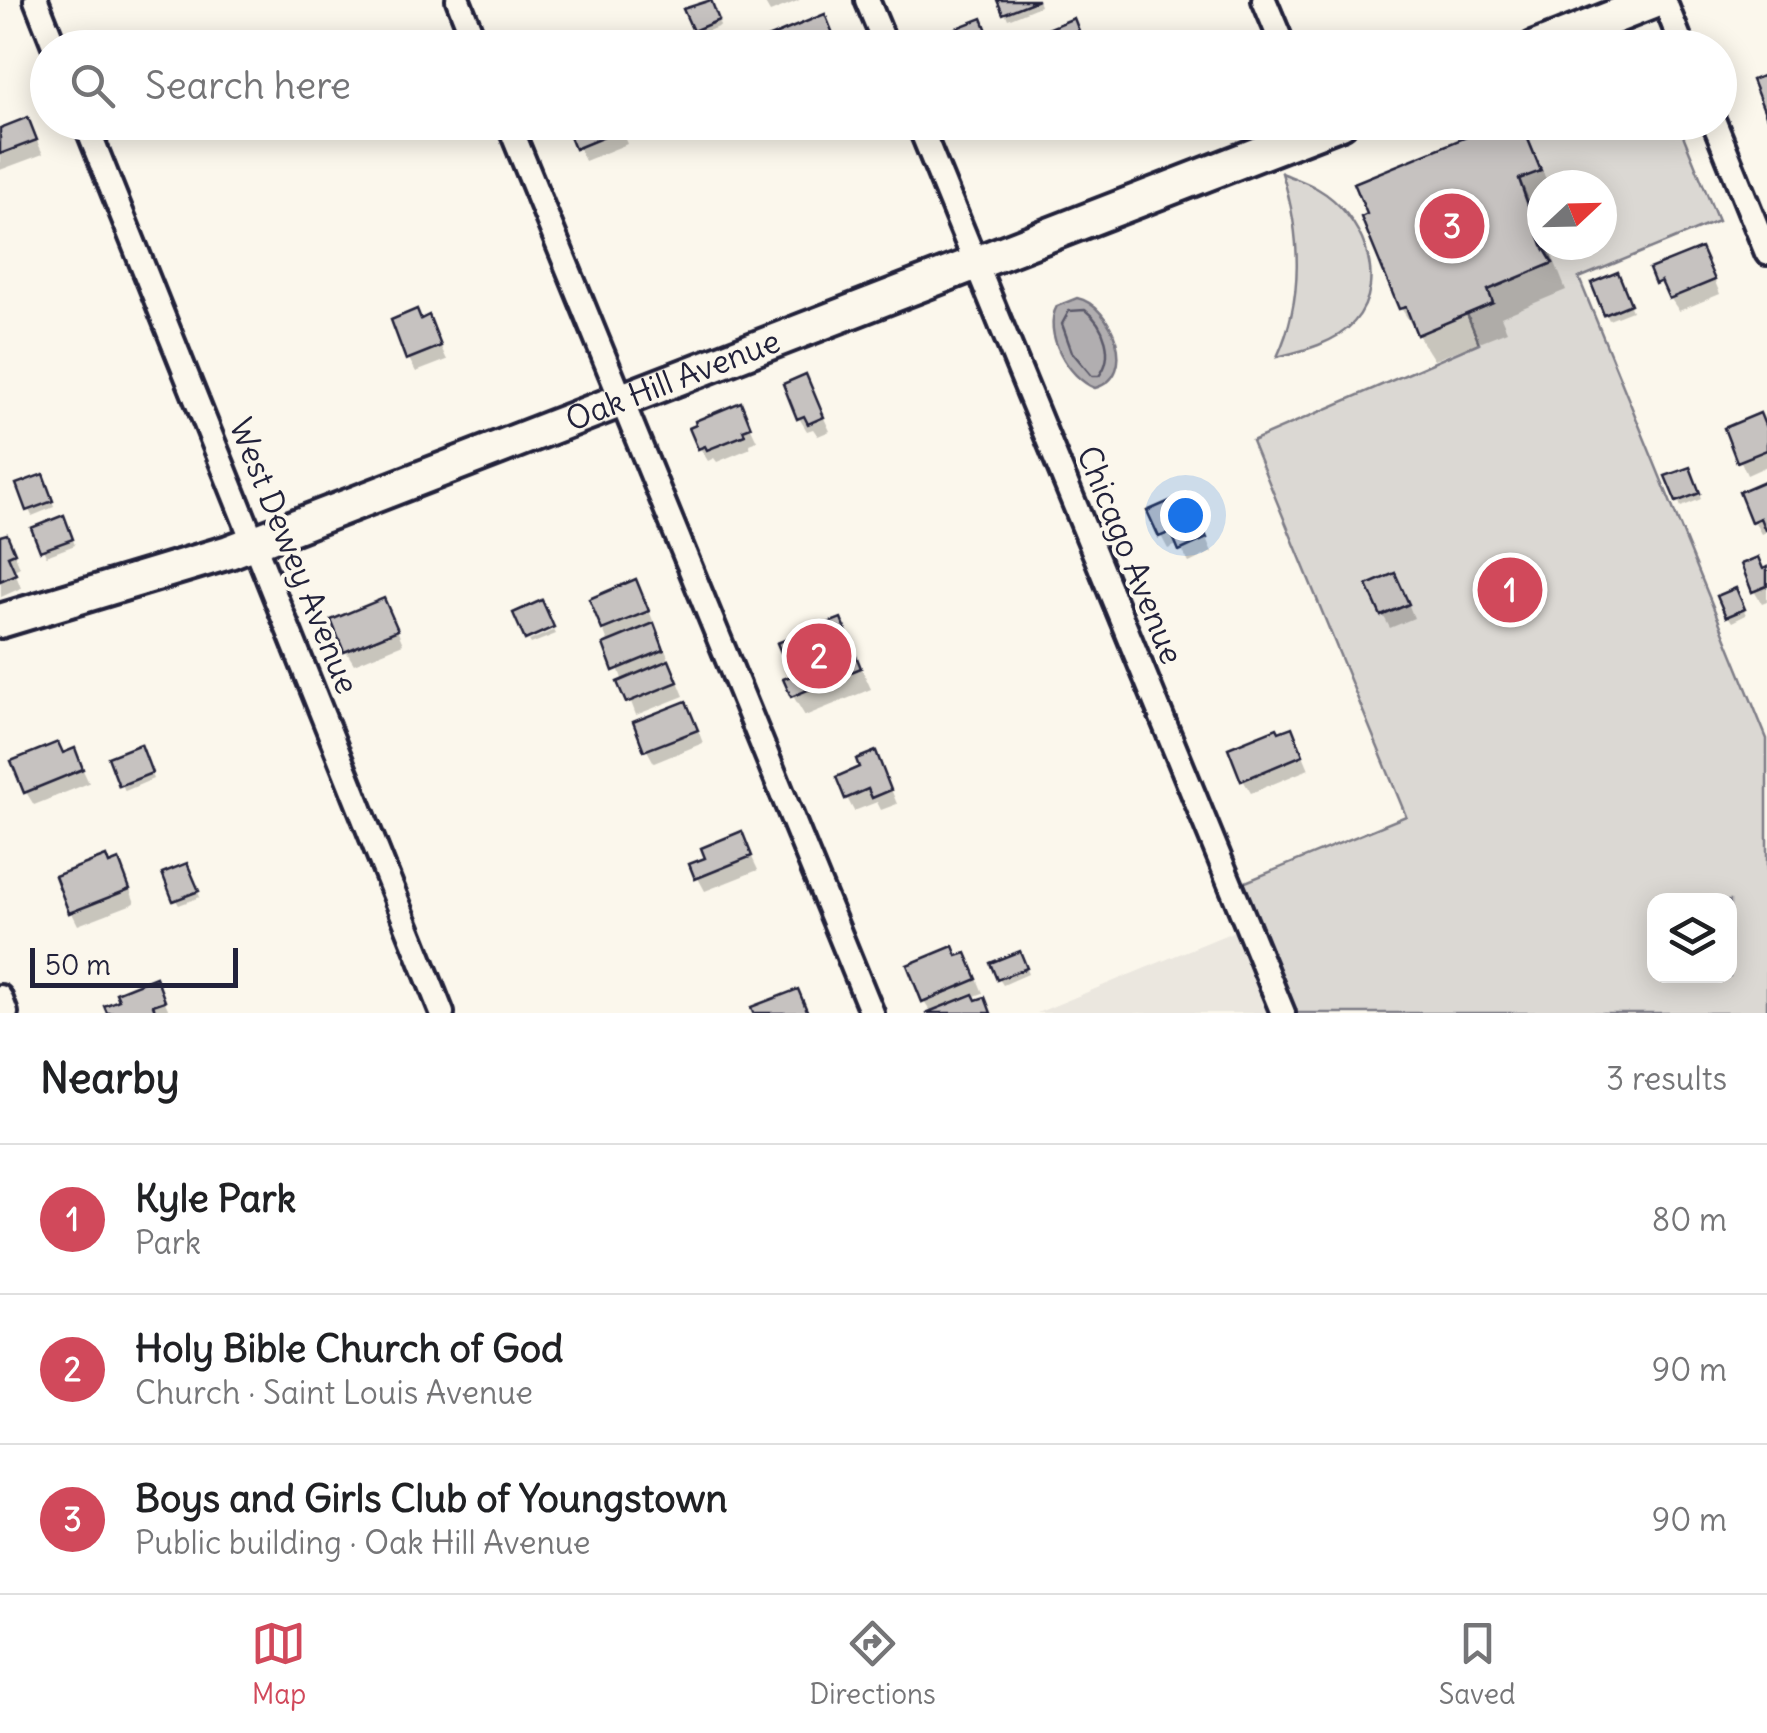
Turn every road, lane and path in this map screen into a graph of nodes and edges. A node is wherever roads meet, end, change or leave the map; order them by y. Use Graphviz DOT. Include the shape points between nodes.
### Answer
graph roads {
  1 [pos="36,0"];
  2 [pos="458,0"];
  3 [pos="868,0"];
  4 [pos="1264,0"];
  5 [pos="1660,0"];
  6 [pos="48,30"];
  7 [pos="470,30"];
  8 [pos="880,30"];
  9 [pos="1276,30"];
  10 [pos="1582,30"];
  11 [pos="1674,30"];
  12 [pos="92,140"];
  13 [pos="515,140"];
  14 [pos="925,140"];
  15 [pos="1287,140"];
  16 [pos="1721,140"];
  17 [pos="1767,253"];
  18 [pos="976,264"];
  19 [pos="622,400"];
  20 [pos="254,543"];
  21 [pos="0,621"];
  22 [pos="0,997"];
  23 [pos="6,1013"];
  24 [pos="442,1013"];
  25 [pos="872,1013"];
  26 [pos="1283,1013"];
  1 -- 6 [label="street"];
  2 -- 7 [label="street"];
  3 -- 8 [label="street"];
  4 -- 9 [label="street"];
  5 -- 10 [label="street"];
  5 -- 11 [label="street"];
  12 -- 20 [label="street, West Dewey Avenue"];
  13 -- 19 [label="street"];
  14 -- 18 [label="street, Chicago Avenue"];
  15 -- 18 [label="street, Oak Hill Avenue"];
  16 -- 17 [label="street"];
  18 -- 19 [label="street, Oak Hill Avenue"];
  18 -- 26 [label="street, Chicago Avenue"];
  19 -- 20 [label="street, Oak Hill Avenue"];
  19 -- 25 [label="street"];
  20 -- 21 [label="street, Oak Hill Avenue"];
  20 -- 24 [label="street, West Dewey Avenue"];
  22 -- 23 [label="street"];
}
